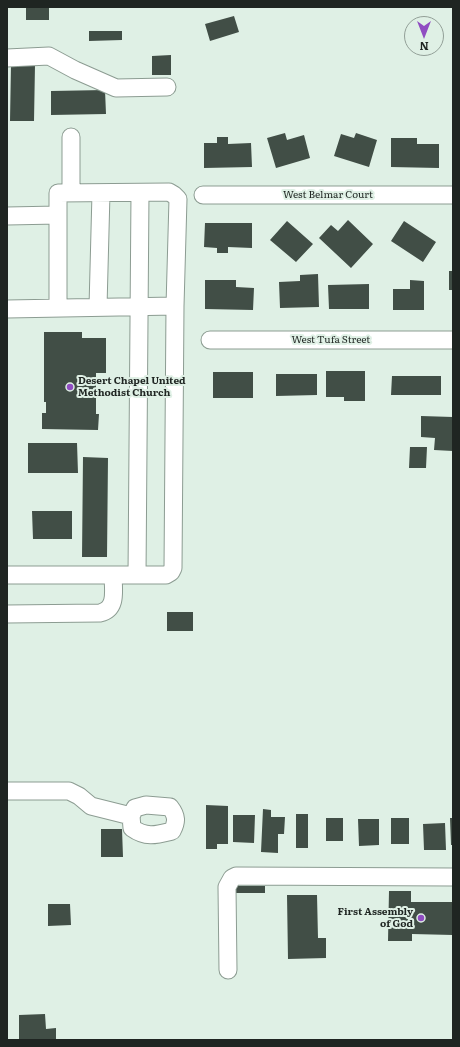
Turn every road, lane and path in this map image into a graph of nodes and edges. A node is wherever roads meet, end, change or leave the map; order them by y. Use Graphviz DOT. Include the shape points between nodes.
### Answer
graph roads {
  1 [pos="7,58"];
  2 [pos="167,87"];
  3 [pos="71,137"];
  4 [pos="140,192"];
  5 [pos="71,193"];
  6 [pos="101,193"];
  7 [pos="203,195"];
  8 [pos="453,195"];
  9 [pos="58,215"];
  10 [pos="7,216"];
  11 [pos="175,306"];
  12 [pos="98,307"];
  13 [pos="139,307"];
  14 [pos="58,308"];
  15 [pos="7,309"];
  16 [pos="210,340"];
  17 [pos="453,340"];
  18 [pos="7,575"];
  19 [pos="113,575"];
  20 [pos="137,575"];
  21 [pos="7,614"];
  22 [pos="7,791"];
  23 [pos="131,816"];
  24 [pos="453,877"];
  25 [pos="228,970"];
  1 -- 2 [label="street" via="49,56 116,88"];
  3 -- 5 [label="street"];
  4 -- 6 [label="street"];
  4 -- 11 [label="street" via="169,192 178,199"];
  4 -- 13 [label="street"];
  5 -- 6 [label="street"];
  5 -- 9 [label="street" via="58,193"];
  6 -- 12 [label="street"];
  7 -- 8 [label="street, West Belmar Court"];
  9 -- 10 [label="street"];
  9 -- 14 [label="street"];
  11 -- 13 [label="street"];
  11 -- 20 [label="street" via="173,568 166,575"];
  12 -- 13 [label="street"];
  12 -- 14 [label="street"];
  13 -- 20 [label="street"];
  14 -- 15 [label="street"];
  16 -- 17 [label="street, West Tufa Street"];
  18 -- 19 [label="street"];
  19 -- 20 [label="street"];
  19 -- 21 [label="street" via="113,600 106,612"];
  22 -- 23 [label="street" via="69,791 91,806"];
  24 -- 25 [label="street" via="236,876 227,887"];
}
